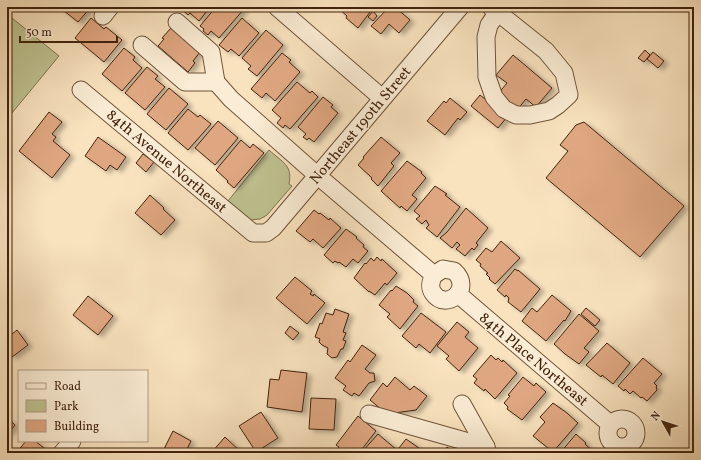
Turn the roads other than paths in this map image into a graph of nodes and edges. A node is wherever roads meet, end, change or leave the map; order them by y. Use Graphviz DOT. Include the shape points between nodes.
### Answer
graph roads {
  1 [pos="277,7"];
  2 [pos="460,7"];
  3 [pos="494,10"];
  4 [pos="177,22"];
  5 [pos="142,44"];
  6 [pos="216,82"];
  7 [pos="81,90"];
  8 [pos="382,98"];
  9 [pos="318,176"];
  10 [pos="253,233"];
  11 [pos="462,404"];
  12 [pos="370,414"];
  13 [pos="610,424"];
  14 [pos="71,442"];
  15 [pos="487,450"];
  16 [pos="62,453"];
  1 -- 8 [label="street"];
  2 -- 8 [label="street, Northeast 190th Street"];
  3 -- 3 [label="street" via="546,51 564,73 568,94 549,111 516,115 504,109 494,97 486,77 486,37"];
  4 -- 6 [label="street" via="211,52"];
  5 -- 6 [label="street" via="186,82"];
  6 -- 9 [label="street, 84th Place Northeast" via="231,99"];
  7 -- 10 [label="street, 84th Avenue Northeast"];
  8 -- 9 [label="street, Northeast 190th Street"];
  9 -- 10 [label="street, Northeast 190th Street" via="274,228 266,232"];
  9 -- 13 [label="street, 84th Place Northeast" via="434,275 432,290 438,298 449,300 458,294"];
  11 -- 15 [label="street"];
  12 -- 15 [label="street"];
  14 -- 16 [label="street"];
}
